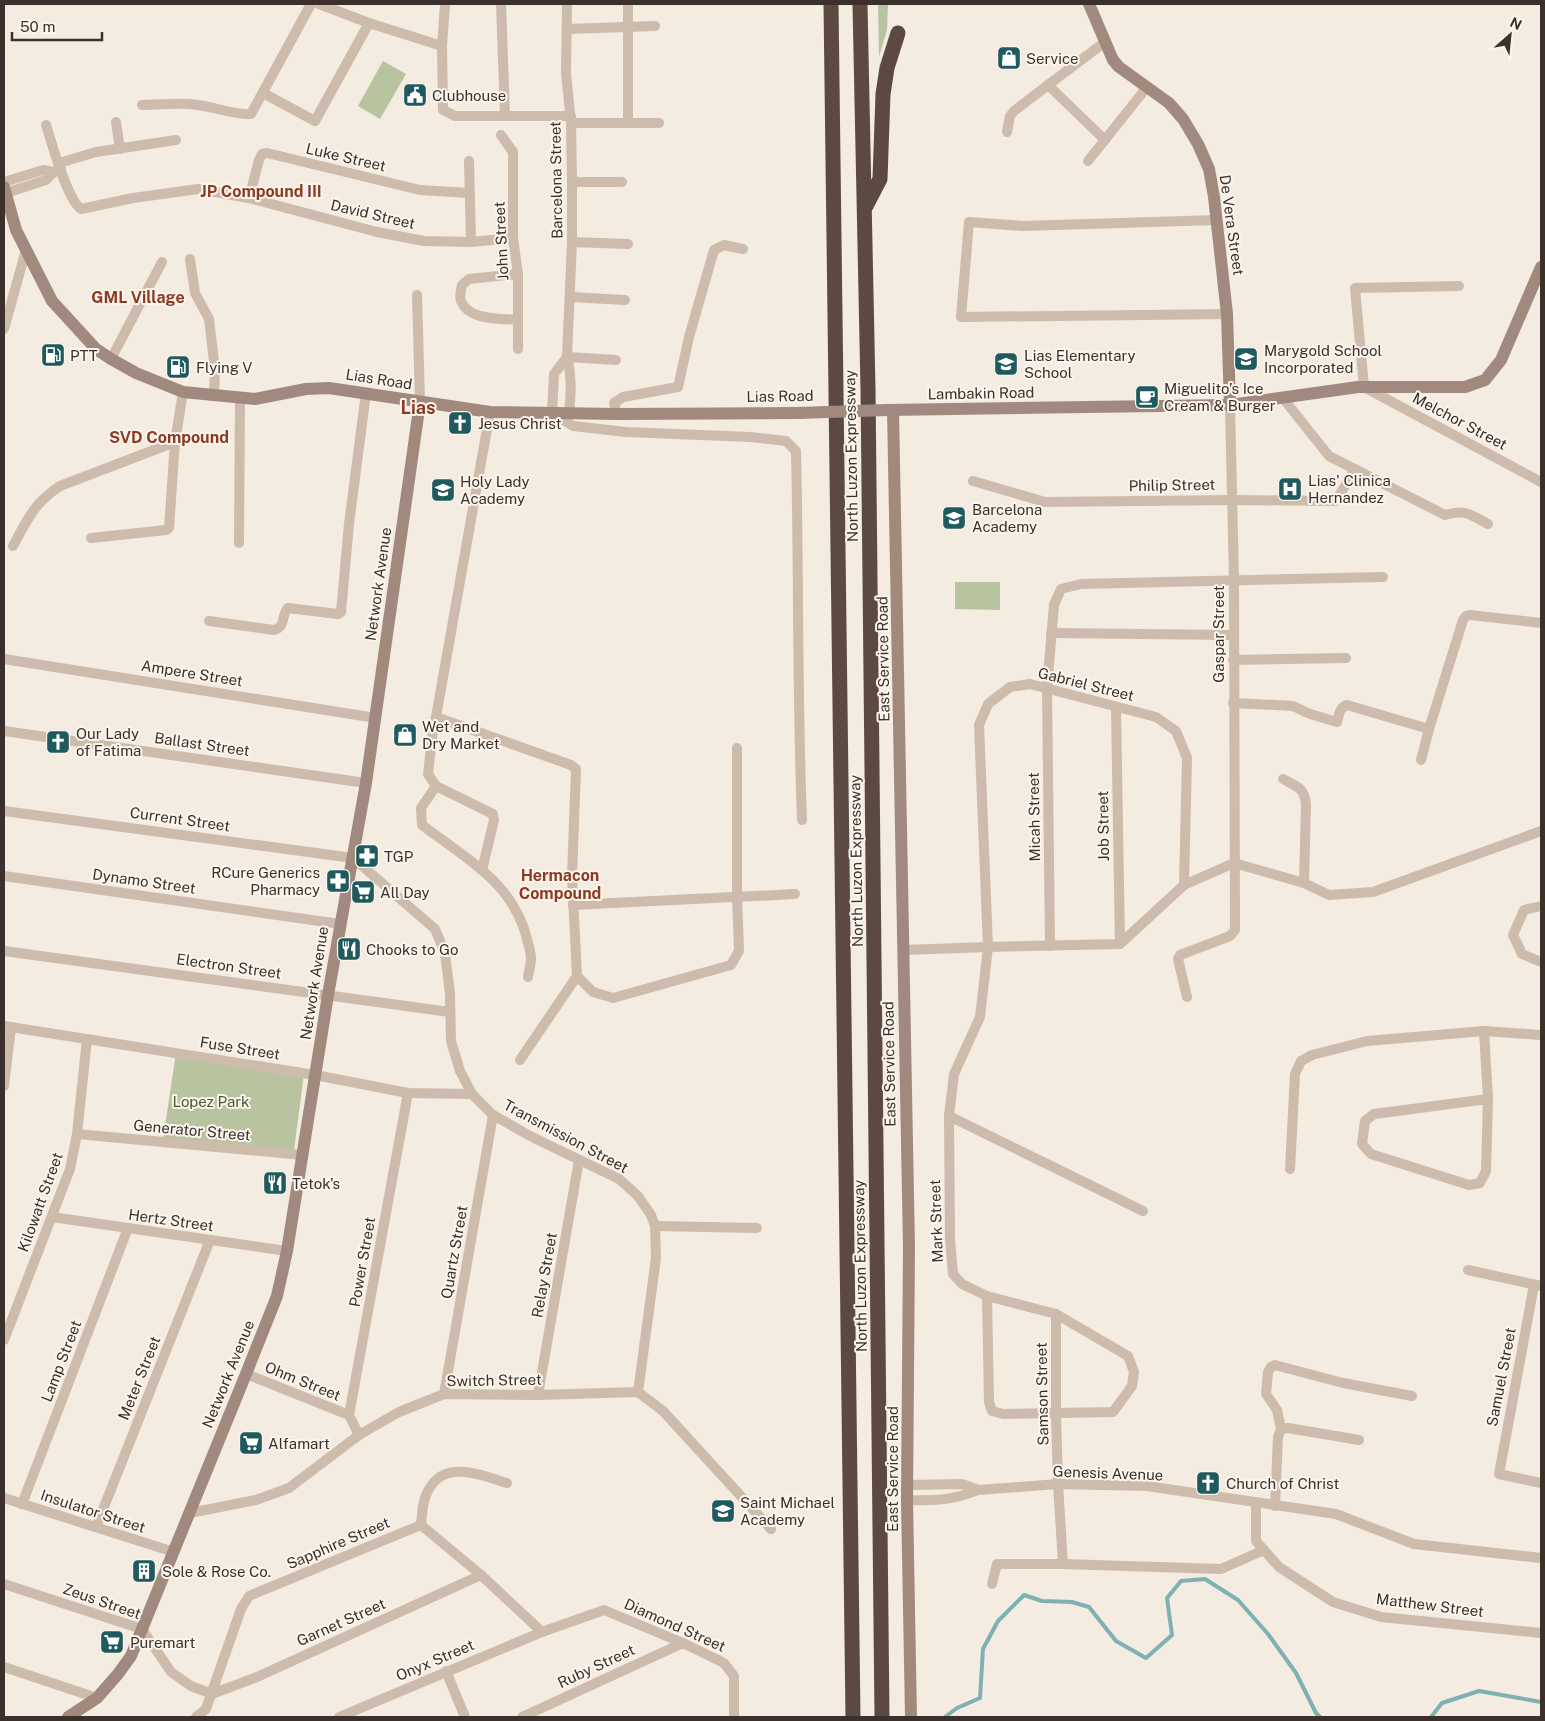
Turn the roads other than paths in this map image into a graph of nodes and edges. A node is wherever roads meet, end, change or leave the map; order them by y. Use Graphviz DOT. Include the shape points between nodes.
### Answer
graph roads {
  1 [pos="311,4"];
  2 [pos="319,4"];
  3 [pos="445,4"];
  4 [pos="500,4"];
  5 [pos="567,4"];
  6 [pos="628,4"];
  7 [pos="831,4"];
  8 [pos="860,4"];
  9 [pos="1089,4"];
  10 [pos="369,23"];
  11 [pos="655,26"];
  12 [pos="628,27"];
  13 [pos="568,28"];
  14 [pos="898,33"];
  15 [pos="1106,42"];
  16 [pos="442,46"];
  17 [pos="1048,86"];
  18 [pos="1147,86"];
  19 [pos="263,93"];
  20 [pos="142,105"];
  21 [pos="505,116"];
  22 [pos="571,119"];
  23 [pos="116,122"];
  24 [pos="628,123"];
  25 [pos="659,123"];
  26 [pos="46,125"];
  27 [pos="1007,132"];
  28 [pos="501,135"];
  29 [pos="176,140"];
  30 [pos="1105,140"];
  31 [pos="120,149"];
  32 [pos="469,161"];
  33 [pos="1088,161"];
  34 [pos="58,168"];
  35 [pos="572,182"];
  36 [pos="622,182"];
  37 [pos="5,188"];
  38 [pos="469,193"];
  39 [pos="248,198"];
  40 [pos="865,208"];
  41 [pos="1217,220"];
  42 [pos="514,238"];
  43 [pos="471,242"];
  44 [pos="572,242"];
  45 [pos="628,244"];
  46 [pos="743,248"];
  47 [pos="26,250"];
  48 [pos="190,259"];
  49 [pos="162,262"];
  50 [pos="1541,267"];
  51 [pos="518,274"];
  52 [pos="1459,286"];
  53 [pos="417,295"];
  54 [pos="570,298"];
  55 [pos="625,300"];
  56 [pos="1227,314"];
  57 [pos="518,320"];
  58 [pos="4,329"];
  59 [pos="518,349"];
  60 [pos="567,357"];
  61 [pos="111,359"];
  62 [pos="616,360"];
  63 [pos="1364,387"];
  64 [pos="183,392"];
  65 [pos="366,394"];
  66 [pos="214,396"];
  67 [pos="1282,397"];
  68 [pos="240,398"];
  69 [pos="420,402"];
  70 [pos="1230,404"];
  71 [pos="890,410"];
  72 [pos="490,412"];
  73 [pos="552,413"];
  74 [pos="569,413"];
  75 [pos="617,414"];
  76 [pos="174,442"];
  77 [pos="1354,469"];
  78 [pos="974,481"];
  79 [pos="1541,482"];
  80 [pos="1232,500"];
  81 [pos="1488,524"];
  82 [pos="91,538"];
  83 [pos="239,543"];
  84 [pos="13,546"];
  85 [pos="1383,577"];
  86 [pos="1234,581"];
  87 [pos="209,621"];
  88 [pos="1541,623"];
  89 [pos="1051,633"];
  90 [pos="1233,636"];
  91 [pos="1346,658"];
  92 [pos="4,659"];
  93 [pos="1233,660"];
  94 [pos="1047,688"];
  95 [pos="1233,703"];
  96 [pos="1116,707"];
  97 [pos="376,718"];
  98 [pos="436,718"];
  99 [pos="1429,729"];
  100 [pos="4,732"];
  101 [pos="737,748"];
  102 [pos="1421,760"];
  103 [pos="1283,780"];
  104 [pos="366,783"];
  105 [pos="436,786"];
  106 [pos="4,811"];
  107 [pos="802,820"];
  108 [pos="1541,831"];
  109 [pos="353,858"];
  110 [pos="1234,863"];
  111 [pos="482,870"];
  112 [pos="4,876"];
  113 [pos="1304,884"];
  114 [pos="1184,885"];
  115 [pos="795,894"];
  116 [pos="737,897"];
  117 [pos="573,905"];
  118 [pos="1541,906"];
  119 [pos="340,924"];
  120 [pos="1120,944"];
  121 [pos="988,946"];
  122 [pos="1050,946"];
  123 [pos="903,950"];
  124 [pos="4,951"];
  125 [pos="1541,962"];
  126 [pos="577,976"];
  127 [pos="528,977"];
  128 [pos="328,995"];
  129 [pos="1187,997"];
  130 [pos="450,1012"];
  131 [pos="7,1027"];
  132 [pos="1484,1031"];
  133 [pos="1541,1035"];
  134 [pos="87,1039"];
  135 [pos="520,1060"];
  136 [pos="315,1075"];
  137 [pos="4,1086"];
  138 [pos="408,1093"];
  139 [pos="472,1094"];
  140 [pos="1488,1099"];
  141 [pos="494,1115"];
  142 [pos="949,1116"];
  143 [pos="77,1134"];
  144 [pos="303,1155"];
  145 [pos="579,1160"];
  146 [pos="1290,1169"];
  147 [pos="1144,1211"];
  148 [pos="52,1217"];
  149 [pos="655,1226"];
  150 [pos="128,1228"];
  151 [pos="757,1228"];
  152 [pos="210,1240"];
  153 [pos="287,1252"];
  154 [pos="1468,1270"];
  155 [pos="1537,1286"];
  156 [pos="987,1296"];
  157 [pos="1056,1314"];
  158 [pos="4,1340"];
  159 [pos="246,1374"];
  160 [pos="638,1392"];
  161 [pos="444,1394"];
  162 [pos="538,1395"];
  163 [pos="1412,1396"];
  164 [pos="1056,1414"];
  165 [pos="349,1415"];
  166 [pos="1281,1430"];
  167 [pos="359,1434"];
  168 [pos="1359,1440"];
  169 [pos="507,1483"];
  170 [pos="1541,1483"];
  171 [pos="1058,1484"];
  172 [pos="907,1485"];
  173 [pos="978,1490"];
  174 [pos="4,1498"];
  175 [pos="907,1500"];
  176 [pos="22,1504"];
  177 [pos="1256,1504"];
  178 [pos="1275,1506"];
  179 [pos="190,1512"];
  180 [pos="421,1524"];
  181 [pos="96,1527"];
  182 [pos="771,1529"];
  183 [pos="1264,1550"];
  184 [pos="174,1552"];
  185 [pos="1541,1558"];
  186 [pos="1063,1564"];
  187 [pos="481,1575"];
  188 [pos="4,1584"];
  189 [pos="992,1584"];
  190 [pos="142,1629"];
  191 [pos="542,1632"];
  192 [pos="1541,1633"];
  193 [pos="683,1643"];
  194 [pos="4,1667"];
  195 [pos="446,1671"];
  196 [pos="212,1694"];
  197 [pos="97,1698"];
  198 [pos="68,1717"];
  199 [pos="196,1717"];
  200 [pos="340,1717"];
  201 [pos="465,1717"];
  202 [pos="522,1717"];
  203 [pos="734,1717"];
  204 [pos="853,1717"];
  205 [pos="882,1717"];
  206 [pos="912,1717"];
  1 -- 19 [label="street"];
  2 -- 10 [label="street"];
  3 -- 16 [label="street"];
  4 -- 21 [label="street"];
  5 -- 13 [label="street, Barcelona Street"];
  6 -- 12 [label="street"];
  7 -- 204 [label="highway, North Luzon Expressway"];
  8 -- 40 [label="highway, North Luzon Expressway"];
  9 -- 15 [label="main road, De Vera Street"];
  10 -- 16 [label="street"];
  10 -- 19 [label="street" via="315,121"];
  11 -- 12 [label="street"];
  12 -- 13 [label="street"];
  12 -- 24 [label="street"];
  13 -- 22 [label="street, Barcelona Street" via="566,73"];
  14 -- 40 [label="highway" via="883,94 880,179"];
  15 -- 17 [label="street"];
  15 -- 18 [label="main road, De Vera Street" via="1119,67"];
  16 -- 21 [label="street" via="443,110 455,116"];
  17 -- 27 [label="street" via="1014,111"];
  17 -- 30 [label="street"];
  18 -- 30 [label="street"];
  18 -- 41 [label="main road, De Vera Street" via="1169,103 1198,144 1208,169"];
  19 -- 20 [label="street" via="252,114 238,115 195,104"];
  21 -- 22 [label="street"];
  22 -- 24 [label="street"];
  22 -- 35 [label="street, Barcelona Street"];
  23 -- 31 [label="street"];
  24 -- 25 [label="street"];
  26 -- 34 [label="street"];
  28 -- 42 [label="street, John Street" via="513,152"];
  29 -- 31 [label="street"];
  30 -- 33 [label="street"];
  31 -- 34 [label="street" via="96,152"];
  32 -- 38 [label="street"];
  34 -- 37 [label="street" via="46,180"];
  34 -- 39 [label="street, David Street" via="75,205 81,209 132,198 198,190"];
  35 -- 36 [label="street"];
  35 -- 44 [label="street, Barcelona Street"];
  37 -- 47 [label="main road, Lias Road" via="16,230"];
  38 -- 39 [label="street, Luke Street" via="420,190 267,153 258,160"];
  38 -- 43 [label="street"];
  39 -- 43 [label="street, David Street" via="396,236 424,241"];
  40 -- 205 [label="highway, North Luzon Expressway"];
  41 -- 56 [label="main road, De Vera Street"];
  41 -- 56 [label="street" via="1023,226 969,222 961,317"];
  42 -- 43 [label="street, David Street"];
  42 -- 51 [label="street, John Street"];
  44 -- 45 [label="street"];
  44 -- 54 [label="street, Barcelona Street"];
  46 -- 75 [label="street" via="724,245 714,250 678,387 617,399 614,403"];
  47 -- 58 [label="street"];
  47 -- 61 [label="main road, Lias Road" via="52,301 96,349"];
  48 -- 66 [label="street" via="195,293 210,319"];
  49 -- 61 [label="street"];
  50 -- 63 [label="main road, Lambakin Road" via="1501,360 1485,380 1465,387"];
  51 -- 57 [label="street, John Street"];
  51 -- 57 [label="street" via="469,279 462,285 460,299 467,311 480,316"];
  52 -- 63 [label="street" via="1355,288"];
  53 -- 69 [label="street"];
  54 -- 55 [label="street"];
  54 -- 60 [label="street, Barcelona Street"];
  56 -- 70 [label="main road, De Vera Street"];
  57 -- 59 [label="street, John Street"];
  60 -- 62 [label="street"];
  60 -- 73 [label="street, Barcelona Street" via="554,374"];
  60 -- 74 [label="street, Barcelona Street" via="572,384"];
  61 -- 64 [label="main road, Lias Road"];
  63 -- 67 [label="main road, Lambakin Road"];
  63 -- 79 [label="street, Melchor Street"];
  64 -- 66 [label="main road, Lias Road"];
  64 -- 76 [label="street"];
  65 -- 68 [label="main road, Lias Road" via="329,388 255,399"];
  65 -- 69 [label="main road, Lias Road"];
  65 -- 87 [label="street" via="341,612 288,608 283,624 274,630"];
  66 -- 68 [label="main road, Lias Road"];
  67 -- 70 [label="main road, Lambakin Road"];
  67 -- 77 [label="street" via="1329,456"];
  68 -- 83 [label="street"];
  69 -- 72 [label="main road, Lias Road"];
  69 -- 97 [label="main road, Network Avenue"];
  70 -- 71 [label="main road, Lambakin Road"];
  70 -- 80 [label="street, Gaspar Street"];
  71 -- 75 [label="main road, Lias Road, bridge"];
  71 -- 123 [label="main road, East Service Road"];
  72 -- 73 [label="main road, Lias Road"];
  72 -- 98 [label="street"];
  73 -- 74 [label="main road, Lias Road"];
  73 -- 107 [label="street" via="573,426 626,432 750,436 786,441 796,451"];
  74 -- 75 [label="main road, Lias Road"];
  76 -- 82 [label="street" via="169,528"];
  76 -- 84 [label="street" via="60,486 32,511"];
  77 -- 80 [label="street, Philip Street" via="1336,501"];
  77 -- 81 [label="street" via="1445,515 1459,511"];
  78 -- 80 [label="street, Philip Street" via="1045,502"];
  80 -- 86 [label="street, Gaspar Street"];
  85 -- 86 [label="street"];
  86 -- 89 [label="street, Micah Street" via="1081,584 1061,589 1054,605"];
  86 -- 90 [label="street, Gaspar Street"];
  88 -- 99 [label="street" via="1466,616"];
  89 -- 90 [label="street"];
  89 -- 94 [label="street, Micah Street"];
  90 -- 93 [label="street, Gaspar Street"];
  91 -- 93 [label="street"];
  92 -- 97 [label="street, Ampere Street"];
  93 -- 95 [label="street, Gaspar Street"];
  94 -- 96 [label="street, Gabriel Street"];
  94 -- 121 [label="street, Gabriel Street" via="1030,684 1010,687 988,704 979,725"];
  94 -- 122 [label="street, Micah Street"];
  95 -- 99 [label="street" via="1293,706 1337,722 1342,707 1347,705"];
  95 -- 110 [label="street, Gaspar Street"];
  96 -- 114 [label="street, Gabriel Street" via="1156,717 1163,722 1176,732 1187,758"];
  96 -- 120 [label="street, Job Street"];
  97 -- 104 [label="main road, Network Avenue"];
  98 -- 105 [label="street" via="428,774"];
  98 -- 117 [label="street" via="571,765 576,770"];
  99 -- 102 [label="street"];
  100 -- 104 [label="street, Ballast Street"];
  101 -- 116 [label="street"];
  103 -- 113 [label="street" via="1305,793"];
  104 -- 109 [label="main road, Network Avenue"];
  105 -- 111 [label="street" via="421,808 422,825"];
  105 -- 111 [label="street" via="493,814"];
  106 -- 109 [label="street, Current Street"];
  108 -- 113 [label="street" via="1374,892 1330,895"];
  109 -- 119 [label="main road, Network Avenue"];
  109 -- 130 [label="street, Transmission Street" via="435,929 445,952"];
  110 -- 113 [label="street"];
  110 -- 114 [label="street"];
  110 -- 129 [label="street, Gaspar Street" via="1235,930 1230,936 1180,955 1178,959"];
  111 -- 127 [label="street" via="518,911 531,956"];
  112 -- 119 [label="street, Dynamo Street"];
  114 -- 120 [label="street"];
  115 -- 116 [label="street"];
  116 -- 117 [label="street"];
  116 -- 126 [label="street" via="739,951 731,965 613,998 593,992"];
  117 -- 126 [label="street"];
  118 -- 125 [label="street" via="1524,910 1513,935 1522,954"];
  119 -- 128 [label="main road, Network Avenue"];
  120 -- 122 [label="street"];
  121 -- 122 [label="street"];
  121 -- 123 [label="street"];
  121 -- 142 [label="street, Mark Street" via="980,1017 954,1074"];
  123 -- 172 [label="main road, East Service Road" via="909,1247"];
  124 -- 128 [label="street, Electron Street"];
  126 -- 135 [label="street"];
  128 -- 130 [label="street, Electron Street"];
  128 -- 136 [label="main road, Network Avenue"];
  130 -- 139 [label="street, Transmission Street" via="450,1041"];
  131 -- 134 [label="street, Fuse Street"];
  131 -- 137 [label="street"];
  132 -- 133 [label="street"];
  132 -- 140 [label="street"];
  132 -- 146 [label="street" via="1367,1042 1312,1056 1301,1062 1295,1074"];
  134 -- 136 [label="street, Fuse Street"];
  134 -- 143 [label="street, Kilowatt Street"];
  136 -- 138 [label="street, Fuse Street"];
  136 -- 144 [label="main road, Network Avenue"];
  138 -- 139 [label="street, Fuse Street"];
  138 -- 165 [label="street, Power Street"];
  139 -- 141 [label="street, Transmission Street"];
  140 -- 140 [label="street" via="1486,1171 1480,1183 1469,1185 1371,1154 1362,1144 1365,1121 1374,1114"];
  141 -- 145 [label="street, Transmission Street"];
  141 -- 161 [label="street, Quartz Street"];
  142 -- 147 [label="street"];
  142 -- 156 [label="street, Mark Street" via="953,1274 962,1284"];
  143 -- 144 [label="street, Generator Street"];
  143 -- 148 [label="street, Kilowatt Street" via="70,1169"];
  144 -- 153 [label="main road, Network Avenue"];
  145 -- 149 [label="street, Transmission Street" via="619,1179 638,1196"];
  145 -- 162 [label="street, Relay Street"];
  148 -- 150 [label="street, Hertz Street"];
  148 -- 158 [label="street, Kilowatt Street"];
  149 -- 151 [label="street"];
  149 -- 160 [label="street, Transmission Street" via="656,1258"];
  150 -- 152 [label="street, Hertz Street"];
  150 -- 176 [label="street, Lamp Street"];
  152 -- 153 [label="street, Hertz Street"];
  152 -- 181 [label="street, Meter Street"];
  153 -- 159 [label="main road, Network Avenue" via="277,1296"];
  154 -- 155 [label="street"];
  155 -- 170 [label="street, Samuel Street" via="1499,1474"];
  156 -- 157 [label="street, Mark Street"];
  156 -- 164 [label="street" via="989,1402 992,1411"];
  157 -- 164 [label="street, Samson Street"];
  157 -- 164 [label="street, Mark Street" via="1128,1356 1134,1372 1132,1386 1113,1412"];
  159 -- 165 [label="street, Ohm Street"];
  159 -- 179 [label="main road, Network Avenue"];
  160 -- 162 [label="street, Switch Street"];
  160 -- 182 [label="street" via="663,1412"];
  161 -- 162 [label="street, Switch Street"];
  161 -- 167 [label="street, Switch Street" via="399,1412"];
  163 -- 166 [label="street" via="1271,1367 1266,1394 1277,1410"];
  164 -- 171 [label="street, Samson Street"];
  165 -- 167 [label="street"];
  166 -- 168 [label="street" via="1288,1428"];
  166 -- 178 [label="street" via="1278,1436"];
  167 -- 179 [label="street, Switch Street" via="289,1488 256,1500"];
  169 -- 180 [label="street" via="476,1473 454,1471 439,1476 424,1499"];
  171 -- 173 [label="street, Genesis Avenue"];
  171 -- 177 [label="street, Genesis Avenue" via="1147,1486"];
  171 -- 186 [label="street, Samson Street"];
  172 -- 173 [label="street, Genesis Avenue" via="962,1484"];
  172 -- 175 [label="main road, East Service Road"];
  173 -- 175 [label="street" via="960,1497"];
  174 -- 176 [label="street, Insulator Street"];
  175 -- 206 [label="main road, East Service Road"];
  176 -- 181 [label="street, Insulator Street"];
  177 -- 178 [label="street, Genesis Avenue"];
  177 -- 183 [label="street, Matthew Street" via="1256,1541"];
  178 -- 185 [label="street, Genesis Avenue" via="1336,1514 1414,1544"];
  179 -- 184 [label="main road, Network Avenue"];
  180 -- 187 [label="street"];
  180 -- 196 [label="street, Sapphire Street" via="249,1596 241,1609"];
  181 -- 184 [label="street, Insulator Street"];
  183 -- 186 [label="street" via="1221,1569"];
  183 -- 192 [label="street, Matthew Street" via="1279,1567 1333,1602 1381,1617"];
  184 -- 190 [label="main road, Network Avenue"];
  186 -- 189 [label="street" via="997,1564"];
  187 -- 191 [label="street"];
  187 -- 196 [label="street, Garnet Street" via="257,1677"];
  188 -- 190 [label="street, Zeus Street"];
  190 -- 196 [label="street, Zeus Street" via="171,1672 191,1686"];
  190 -- 197 [label="main road, Network Avenue" via="132,1656"];
  191 -- 193 [label="street, Diamond Street" via="604,1610"];
  191 -- 195 [label="street, Onyx Street"];
  193 -- 202 [label="street, Ruby Street"];
  193 -- 203 [label="street, Diamond Street" via="724,1664 734,1676"];
  194 -- 197 [label="street"];
  195 -- 200 [label="street, Onyx Street"];
  195 -- 201 [label="street"];
  196 -- 199 [label="street" via="206,1709"];
  197 -- 198 [label="main road, Network Avenue"];
}
